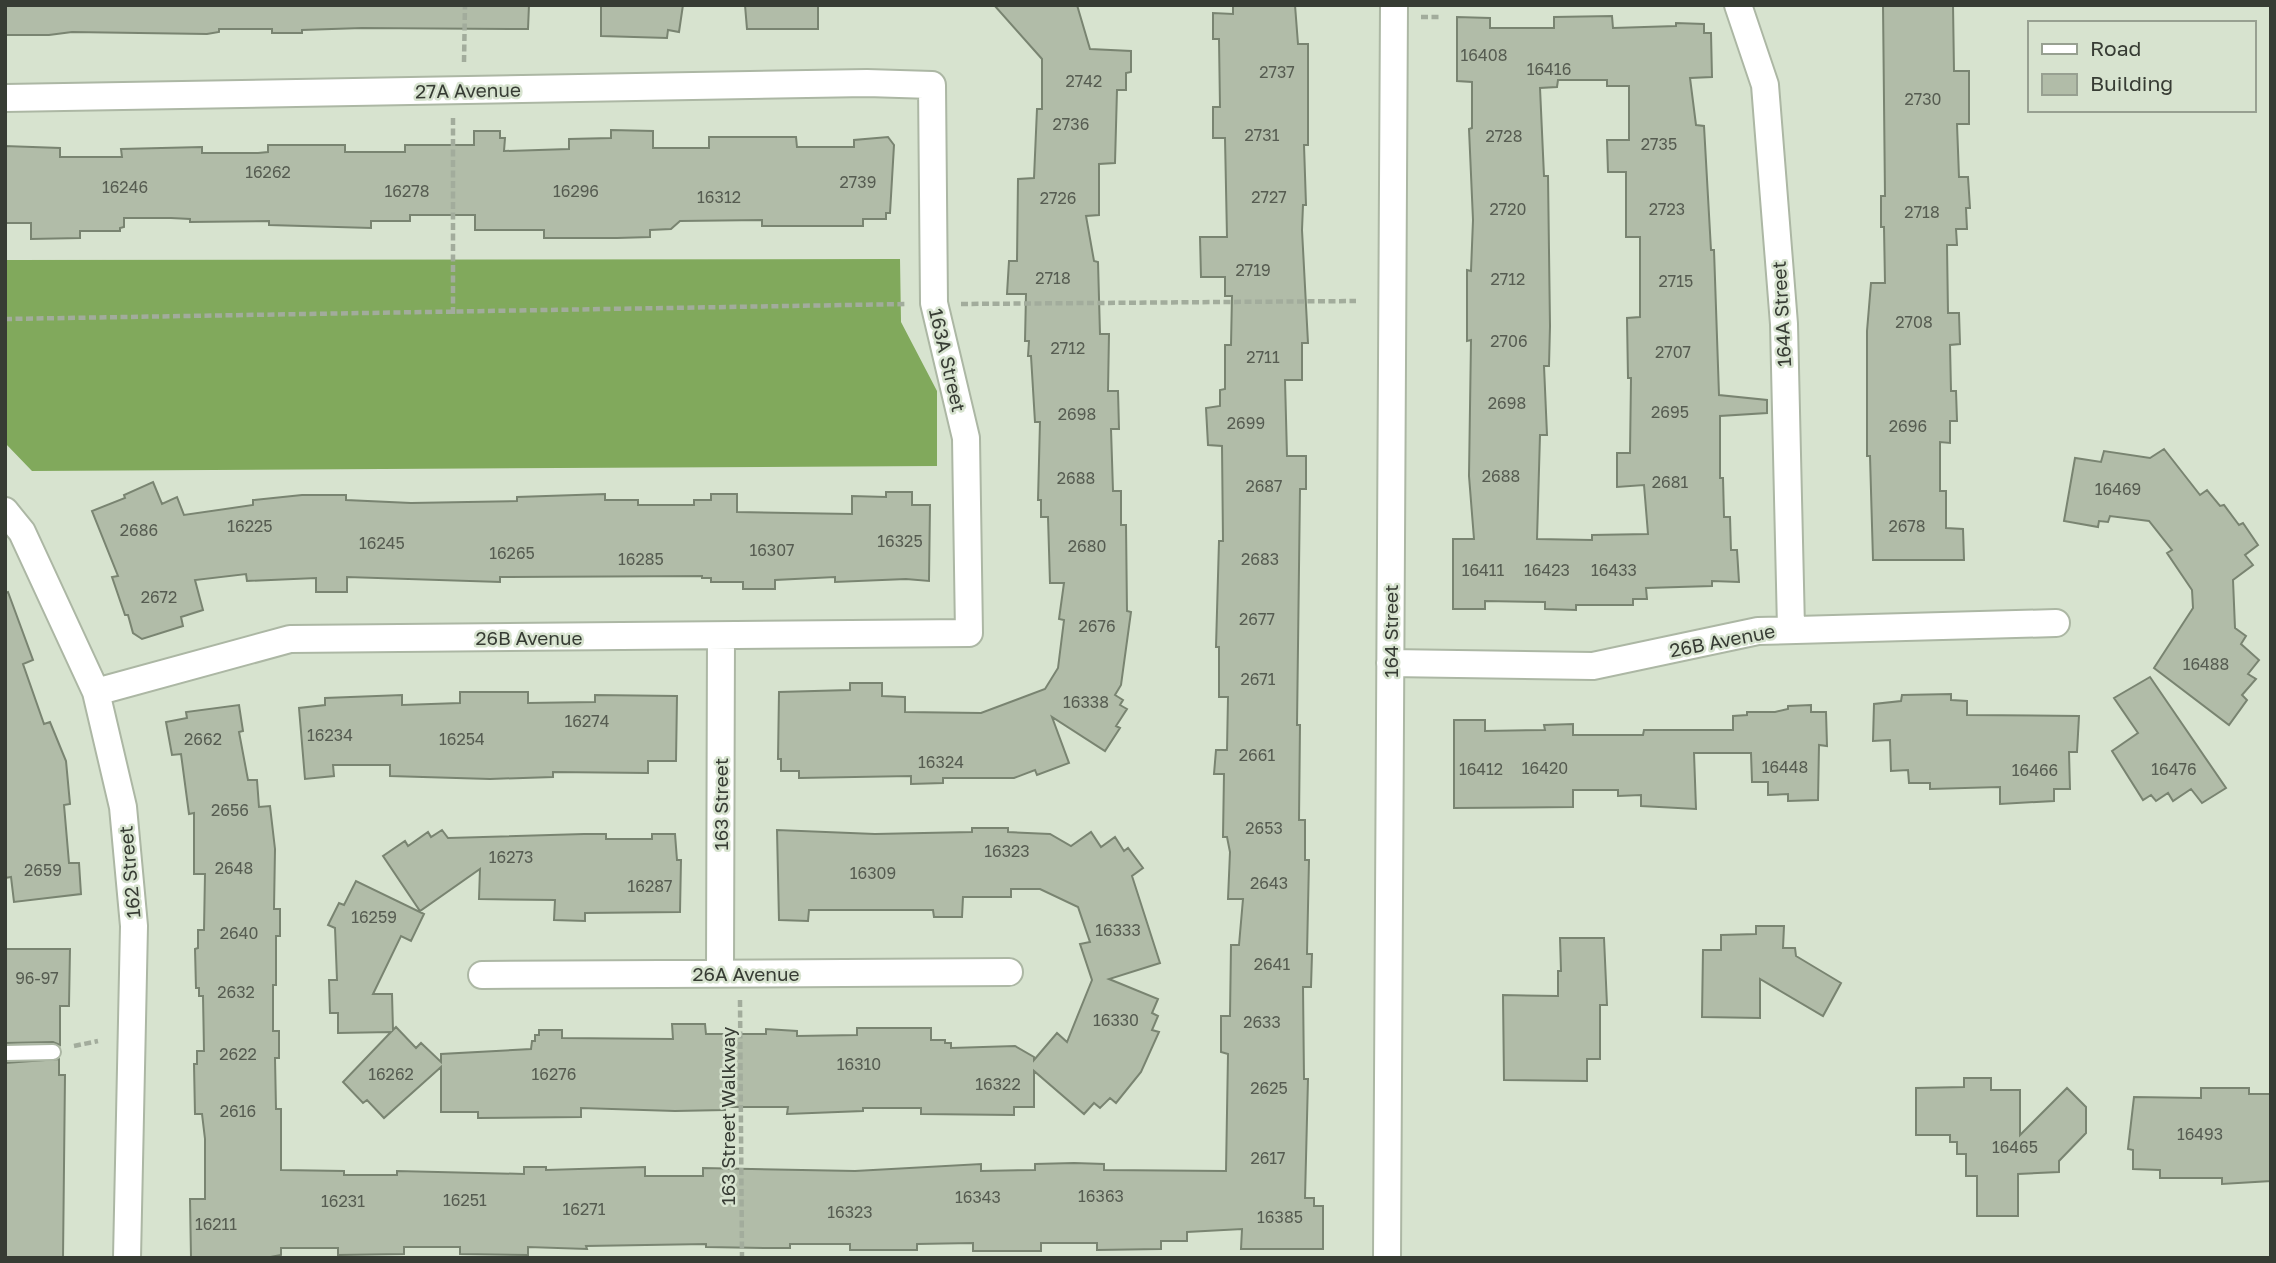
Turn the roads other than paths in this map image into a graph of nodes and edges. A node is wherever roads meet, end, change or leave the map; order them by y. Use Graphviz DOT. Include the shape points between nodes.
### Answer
graph roads {
  1 [pos="1738,5"];
  2 [pos="1405,11"];
  3 [pos="932,85"];
  4 [pos="5,98"];
  5 [pos="5,511"];
  6 [pos="2056,623"];
  7 [pos="1791,628"];
  8 [pos="970,633"];
  9 [pos="721,636"];
  10 [pos="1390,663"];
  11 [pos="96,692"];
  12 [pos="1009,972"];
  13 [pos="730,973"];
  14 [pos="482,975"];
  15 [pos="53,1052"];
  16 [pos="5,1053"];
  17 [pos="127,1258"];
  18 [pos="1387,1258"];
  1 -- 7 [label="street, 164A Street" via="1765,85 1784,324"];
  2 -- 10 [label="street, 164 Street"];
  3 -- 4 [label="street, 27A Avenue"];
  3 -- 8 [label="street, 163A Street" via="934,303 967,438"];
  5 -- 11 [label="street, 162 Street" via="22,532"];
  6 -- 7 [label="street, 26B Avenue"];
  7 -- 10 [label="street, 26B Avenue" via="1593,666"];
  8 -- 9 [label="street, 26B Avenue"];
  9 -- 11 [label="street, 26B Avenue" via="290,639"];
  9 -- 13 [label="street, 163 Street"];
  10 -- 18 [label="street, 164 Street"];
  11 -- 17 [label="street, 162 Street" via="124,807 134,926"];
  12 -- 13 [label="street, 26A Avenue"];
  13 -- 14 [label="street, 26A Avenue"];
  15 -- 16 [label="lane"];
}
